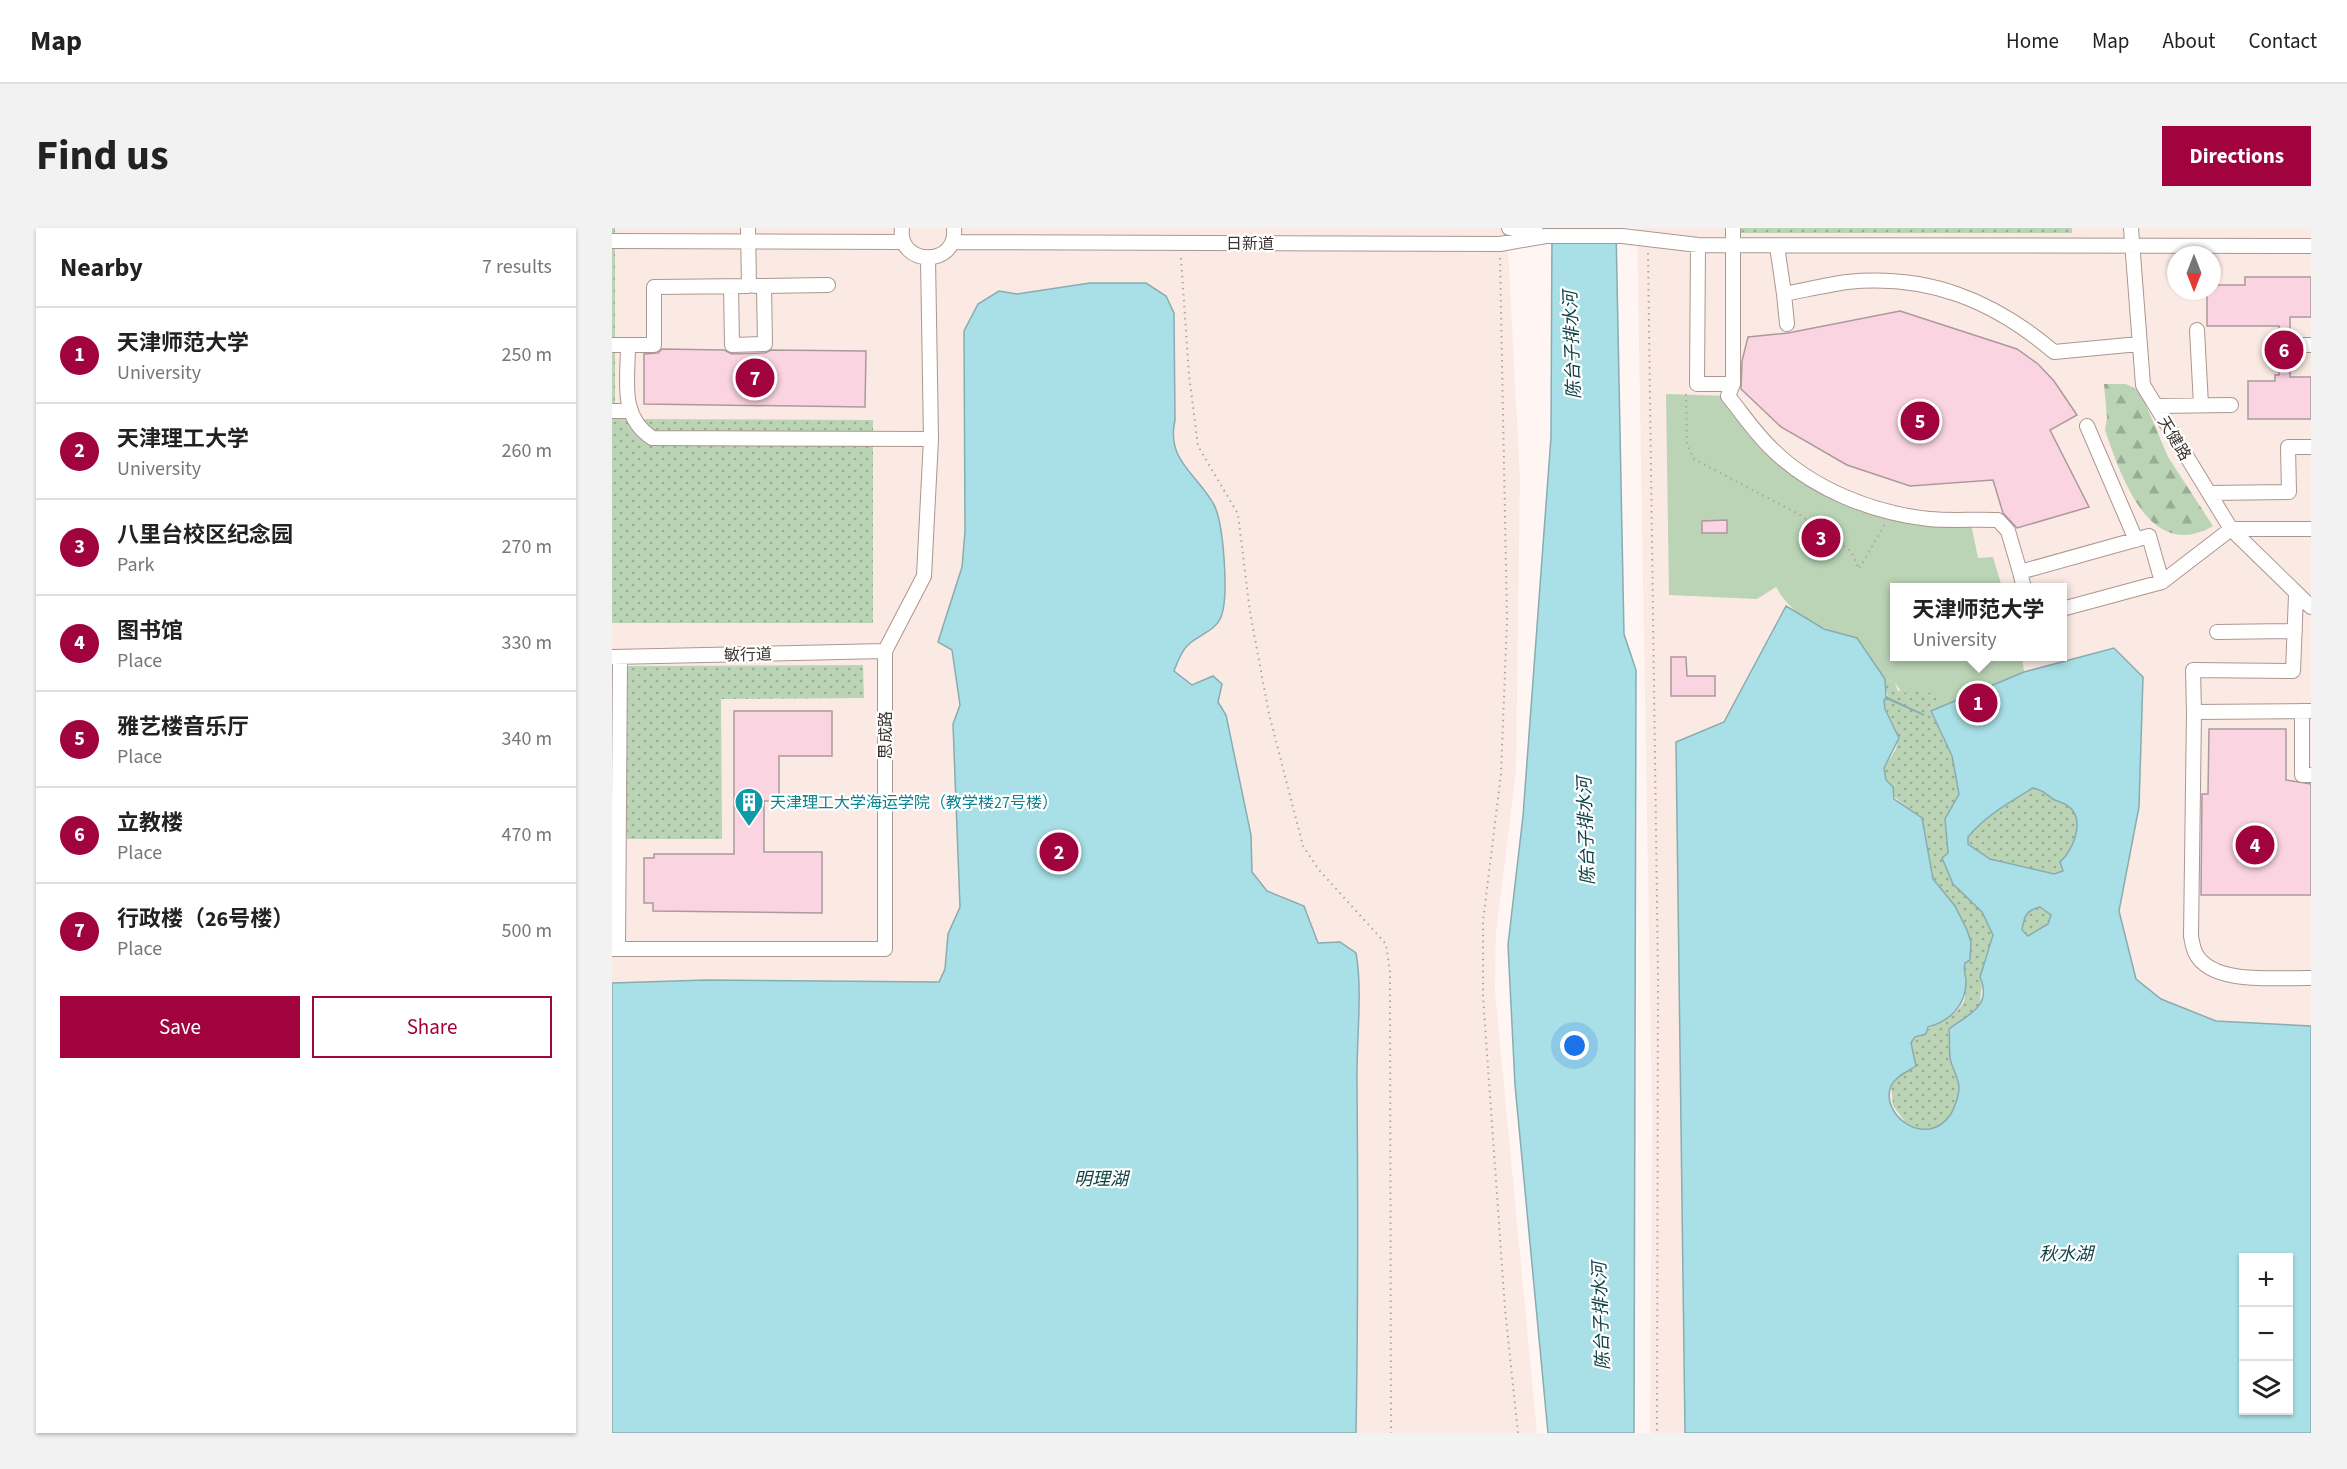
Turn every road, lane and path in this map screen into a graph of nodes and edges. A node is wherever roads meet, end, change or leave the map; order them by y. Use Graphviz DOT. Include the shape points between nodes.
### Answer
graph roads {
  1 [pos="1509,228"];
  2 [pos="1733,228"];
  3 [pos="2131,228"];
  4 [pos="1648,234"];
  5 [pos="749,235"];
  6 [pos="903,235"];
  7 [pos="953,235"];
  8 [pos="1546,236"];
  9 [pos="612,242"];
  10 [pos="1180,243"];
  11 [pos="1500,244"];
  12 [pos="1698,245"];
  13 [pos="1733,246"];
  14 [pos="1777,246"];
  15 [pos="2311,246"];
  16 [pos="2131,247"];
  17 [pos="928,258"];
  18 [pos="828,285"];
  19 [pos="731,286"];
  20 [pos="757,286"];
  21 [pos="1784,294"];
  22 [pos="1787,324"];
  23 [pos="2197,330"];
  24 [pos="2139,344"];
  25 [pos="612,345"];
  26 [pos="628,345"];
  27 [pos="1697,384"];
  28 [pos="1732,384"];
  29 [pos="2201,405"];
  30 [pos="2231,405"];
  31 [pos="2156,406"];
  32 [pos="612,411"];
  33 [pos="628,411"];
  34 [pos="2087,426"];
  35 [pos="931,439"];
  36 [pos="2311,447"];
  37 [pos="2209,494"];
  38 [pos="1892,511"];
  39 [pos="2231,529"];
  40 [pos="2311,530"];
  41 [pos="2136,540"];
  42 [pos="2020,572"];
  43 [pos="2162,582"];
  44 [pos="2023,583"];
  45 [pos="2296,595"];
  46 [pos="2311,607"];
  47 [pos="2067,608"];
  48 [pos="2295,631"];
  49 [pos="2217,632"];
  50 [pos="885,651"];
  51 [pos="616,657"];
  52 [pos="2306,711"];
  53 [pos="2194,712"];
  54 [pos="2311,775"];
  55 [pos="615,949"];
  56 [pos="2311,978"];
  57 [pos="1391,1433"];
  58 [pos="1518,1433"];
  59 [pos="1657,1433"];
  1 -- 8 [label="street, 日新道"];
  2 -- 13 [label="street"];
  3 -- 16 [label="street, 天健路"];
  4 -- 8 [label="street, 日新道"];
  4 -- 12 [label="street, 日新道"];
  4 -- 59 [label="path" via="1658,976"];
  5 -- 6 [label="street"];
  5 -- 9 [label="street"];
  5 -- 20 [label="street"];
  6 -- 17 [label="street" via="915,256"];
  7 -- 10 [label="street, 日新道"];
  7 -- 17 [label="street" via="942,255"];
  8 -- 11 [label="street, 日新道"];
  10 -- 11 [label="street, 日新道"];
  10 -- 57 [label="path" via="1198,447 1238,514 1250,612 1269,714 1303,846 1319,870 1386,944 1390,972"];
  11 -- 58 [label="path" via="1507,620 1501,774 1483,921 1483,996 1505,1309"];
  12 -- 13 [label="street, 日新道"];
  12 -- 27 [label="street"];
  13 -- 14 [label="street, 日新道"];
  13 -- 28 [label="street"];
  14 -- 16 [label="street, 日新道"];
  14 -- 21 [label="street"];
  15 -- 16 [label="street, 日新道"];
  16 -- 24 [label="street, 天健路"];
  17 -- 35 [label="street, 思成路"];
  18 -- 20 [label="street"];
  19 -- 20 [label="street"];
  19 -- 20 [label="street" via="732,345 765,344"];
  19 -- 26 [label="street" via="654,287 654,345"];
  21 -- 22 [label="street"];
  21 -- 24 [label="street" via="1848,282 1905,282 1950,291 1991,307 2023,326 2054,352"];
  23 -- 29 [label="street"];
  24 -- 31 [label="street, 天健路" via="2143,385"];
  25 -- 26 [label="street"];
  26 -- 33 [label="street"];
  27 -- 28 [label="street"];
  27 -- 38 [label="path" via="1686,395 1687,445 1694,459 1800,515 1851,551 1859,569"];
  28 -- 38 [label="street" via="1728,396 1772,449 1828,489 1862,504"];
  29 -- 30 [label="street"];
  29 -- 31 [label="street"];
  31 -- 37 [label="street, 天健路"];
  32 -- 33 [label="street"];
  33 -- 35 [label="street" via="640,430 652,438"];
  34 -- 41 [label="street"];
  35 -- 50 [label="street, 思成路" via="924,576"];
  36 -- 37 [label="street" via="2288,447 2289,492"];
  37 -- 39 [label="street, 天健路"];
  38 -- 42 [label="street" via="1929,519 1998,520 2008,531"];
  39 -- 40 [label="street"];
  39 -- 43 [label="street"];
  39 -- 45 [label="street, 天健路"];
  41 -- 42 [label="street"];
  41 -- 43 [label="street" via="2149,536"];
  42 -- 44 [label="street"];
  43 -- 47 [label="street"];
  45 -- 46 [label="street, 天健路"];
  45 -- 48 [label="street"];
  48 -- 49 [label="street"];
  48 -- 53 [label="street" via="2293,671 2193,670"];
  50 -- 51 [label="street, 敏行道"];
  50 -- 55 [label="street, 思成路" via="885,949"];
  51 -- 55 [label="street"];
  52 -- 53 [label="street"];
  52 -- 54 [label="street" via="2302,775"];
  53 -- 56 [label="street" via="2191,936 2196,954 2210,968 2229,976"];
}
